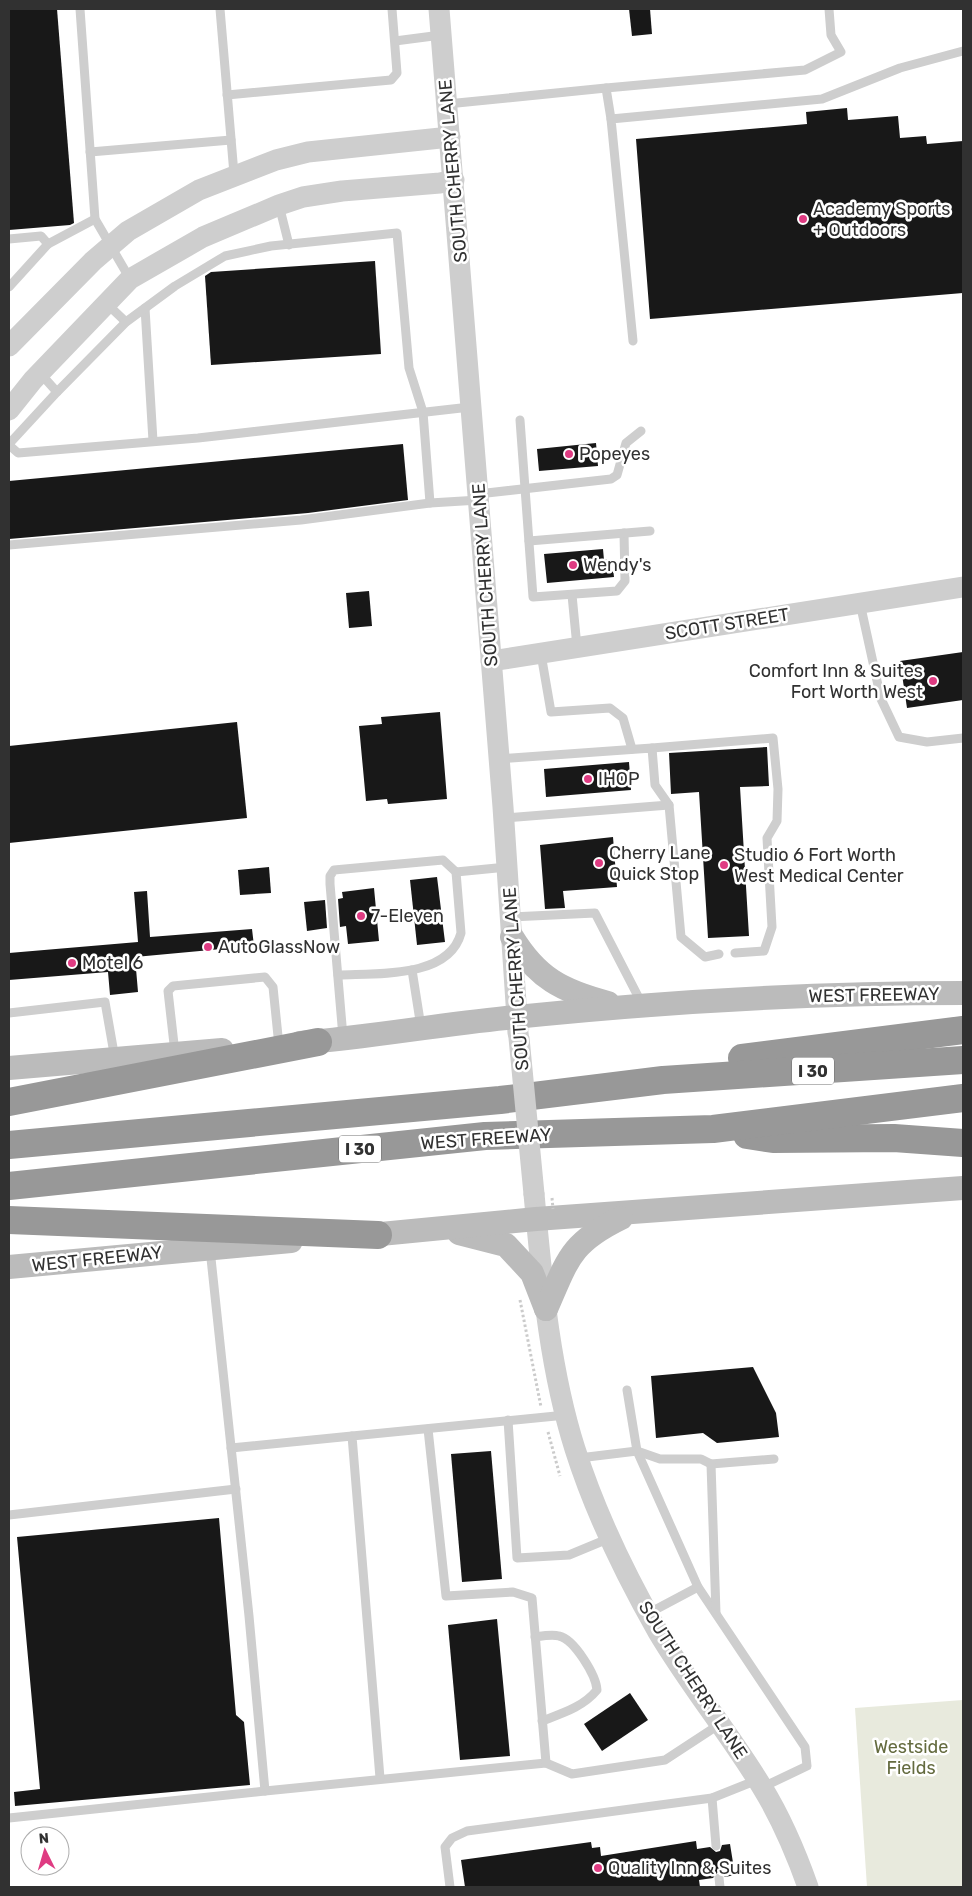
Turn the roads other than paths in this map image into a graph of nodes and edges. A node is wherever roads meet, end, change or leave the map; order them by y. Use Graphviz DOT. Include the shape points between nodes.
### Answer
graph roads {
  1 [pos="80,9"];
  2 [pos="220,9"];
  3 [pos="392,9"];
  4 [pos="439,9"];
  5 [pos="829,9"];
  6 [pos="441,35"];
  7 [pos="395,41"];
  8 [pos="963,51"];
  9 [pos="606,88"];
  10 [pos="227,95"];
  11 [pos="448,104"];
  12 [pos="611,119"];
  13 [pos="450,137"];
  14 [pos="231,140"];
  15 [pos="90,152"];
  16 [pos="234,174"];
  17 [pos="454,180"];
  18 [pos="279,204"];
  19 [pos="95,219"];
  20 [pos="9,239"];
  21 [pos="48,244"];
  22 [pos="289,245"];
  23 [pos="109,246"];
  24 [pos="130,279"];
  25 [pos="9,287"];
  26 [pos="106,303"];
  27 [pos="145,308"];
  28 [pos="126,322"];
  29 [pos="633,341"];
  30 [pos="9,346"];
  31 [pos="40,373"];
  32 [pos="57,392"];
  33 [pos="472,407"];
  34 [pos="9,410"];
  35 [pos="423,412"];
  36 [pos="520,420"];
  37 [pos="642,430"];
  38 [pos="153,442"];
  39 [pos="9,444"];
  40 [pos="525,488"];
  41 [pos="479,497"];
  42 [pos="430,503"];
  43 [pos="650,531"];
  44 [pos="624,533"];
  45 [pos="529,541"];
  46 [pos="9,545"];
  47 [pos="963,587"];
  48 [pos="572,595"];
  49 [pos="860,603"];
  50 [pos="578,648"];
  51 [pos="541,653"];
  52 [pos="491,661"];
  53 [pos="963,738"];
  54 [pos="652,748"];
  55 [pos="632,749"];
  56 [pos="499,759"];
  57 [pos="668,805"];
  58 [pos="504,818"];
  59 [pos="507,866"];
  60 [pos="456,872"];
  61 [pos="511,927"];
  62 [pos="735,953"];
  63 [pos="719,954"];
  64 [pos="412,970"];
  65 [pos="338,976"];
  66 [pos="963,981"];
  67 [pos="851,993"];
  68 [pos="963,993"];
  69 [pos="635,1007"];
  70 [pos="9,1013"];
  71 [pos="518,1027"];
  72 [pos="421,1028"];
  73 [pos="963,1030"];
  74 [pos="331,1040"];
  75 [pos="279,1047"];
  76 [pos="115,1059"];
  77 [pos="963,1060"];
  78 [pos="176,1061"];
  79 [pos="9,1068"];
  80 [pos="663,1080"];
  81 [pos="963,1098"];
  82 [pos="9,1102"];
  83 [pos="713,1129"];
  84 [pos="963,1143"];
  85 [pos="9,1145"];
  86 [pos="9,1186"];
  87 [pos="963,1188"];
  88 [pos="633,1212"];
  89 [pos="536,1219"];
  90 [pos="9,1220"];
  91 [pos="444,1228"];
  92 [pos="378,1234"];
  93 [pos="210,1248"];
  94 [pos="9,1268"];
  95 [pos="546,1309"];
  96 [pos="627,1390"];
  97 [pos="566,1415"];
  98 [pos="508,1420"];
  99 [pos="428,1428"];
  100 [pos="352,1436"];
  101 [pos="231,1448"];
  102 [pos="637,1451"];
  103 [pos="578,1458"];
  104 [pos="774,1459"];
  105 [pos="711,1464"];
  106 [pos="236,1489"];
  107 [pos="9,1515"];
  108 [pos="610,1538"];
  109 [pos="698,1587"];
  110 [pos="648,1613"];
  111 [pos="716,1613"];
  112 [pos="535,1637"];
  113 [pos="542,1721"];
  114 [pos="720,1724"];
  115 [pos="546,1763"];
  116 [pos="380,1778"];
  117 [pos="760,1783"];
  118 [pos="265,1790"];
  119 [pos="712,1798"];
  120 [pos="9,1818"];
  121 [pos="716,1846"];
  122 [pos="719,1878"];
  123 [pos="450,1887"];
  124 [pos="720,1887"];
  125 [pos="808,1887"];
  1 -- 15 [label="lane"];
  2 -- 10 [label="lane"];
  3 -- 7 [label="lane"];
  4 -- 6 [label="street, SOUTH CHERRY LANE"];
  5 -- 9 [label="lane" via="832,35 841,52 805,70"];
  6 -- 7 [label="lane"];
  6 -- 11 [label="street, SOUTH CHERRY LANE"];
  7 -- 10 [label="lane" via="397,73 391,80"];
  8 -- 12 [label="lane" via="900,68 822,99"];
  9 -- 11 [label="lane"];
  9 -- 12 [label="lane"];
  10 -- 14 [label="lane"];
  11 -- 13 [label="street, SOUTH CHERRY LANE"];
  12 -- 29 [label="lane"];
  13 -- 16 [label="street" via="308,152"];
  13 -- 17 [label="street, SOUTH CHERRY LANE"];
  14 -- 15 [label="lane"];
  14 -- 16 [label="lane"];
  15 -- 19 [label="lane"];
  16 -- 23 [label="street" via="136,226"];
  17 -- 18 [label="street" via="342,191"];
  17 -- 33 [label="street, SOUTH CHERRY LANE"];
  18 -- 22 [label="lane"];
  18 -- 24 [label="street" via="203,237"];
  19 -- 21 [label="lane"];
  19 -- 23 [label="lane"];
  20 -- 21 [label="lane" via="40,236"];
  21 -- 25 [label="lane"];
  22 -- 27 [label="lane" via="224,256"];
  22 -- 35 [label="lane" via="397,233 409,368"];
  23 -- 24 [label="lane"];
  23 -- 30 [label="street"];
  24 -- 26 [label="street"];
  26 -- 28 [label="lane"];
  26 -- 31 [label="street"];
  27 -- 28 [label="lane"];
  27 -- 38 [label="lane"];
  28 -- 32 [label="lane"];
  31 -- 32 [label="lane"];
  31 -- 34 [label="street"];
  32 -- 39 [label="lane"];
  33 -- 35 [label="lane"];
  33 -- 41 [label="street, SOUTH CHERRY LANE"];
  35 -- 38 [label="lane"];
  35 -- 42 [label="lane"];
  36 -- 40 [label="lane"];
  37 -- 40 [label="lane" via="626,443 617,475 611,479"];
  38 -- 39 [label="lane" via="18,453"];
  40 -- 41 [label="lane"];
  40 -- 45 [label="lane"];
  41 -- 42 [label="lane"];
  41 -- 52 [label="street, SOUTH CHERRY LANE"];
  42 -- 46 [label="lane" via="301,520"];
  43 -- 44 [label="lane"];
  44 -- 45 [label="lane"];
  44 -- 48 [label="lane" via="623,587 607,593"];
  45 -- 48 [label="lane" via="534,597"];
  47 -- 49 [label="street, SCOTT STREET"];
  48 -- 50 [label="lane"];
  49 -- 50 [label="street, SCOTT STREET"];
  49 -- 53 [label="lane" via="881,699 899,737 927,742"];
  50 -- 51 [label="street, SCOTT STREET"];
  51 -- 52 [label="street, SCOTT STREET"];
  51 -- 55 [label="lane" via="551,712 610,708 623,718"];
  52 -- 56 [label="street, SOUTH CHERRY LANE"];
  54 -- 55 [label="lane"];
  54 -- 57 [label="lane" via="655,785"];
  54 -- 62 [label="lane" via="773,738 778,789 777,821 767,838 772,927 764,951"];
  55 -- 56 [label="lane"];
  56 -- 58 [label="street, SOUTH CHERRY LANE"];
  57 -- 58 [label="lane"];
  57 -- 63 [label="lane" via="681,937 705,957"];
  58 -- 59 [label="street, SOUTH CHERRY LANE"];
  59 -- 60 [label="lane"];
  59 -- 61 [label="street, SOUTH CHERRY LANE"];
  60 -- 64 [label="lane" via="461,933 458,943 440,962"];
  60 -- 65 [label="lane" via="443,860 334,870 330,884"];
  61 -- 69 [label="main road" via="526,960 546,978 577,995"];
  61 -- 69 [label="lane" via="596,913"];
  61 -- 71 [label="street, SOUTH CHERRY LANE"];
  64 -- 65 [label="lane"];
  64 -- 72 [label="lane"];
  65 -- 74 [label="lane"];
  66 -- 67 [label="main road"];
  67 -- 68 [label="main road, WEST FREEWAY"];
  67 -- 69 [label="main road, WEST FREEWAY"];
  69 -- 71 [label="main road, WEST FREEWAY"];
  70 -- 76 [label="lane" via="105,1002"];
  71 -- 72 [label="main road, WEST FREEWAY"];
  71 -- 89 [label="street, SOUTH CHERRY LANE, bridge"];
  72 -- 74 [label="main road, WEST FREEWAY"];
  73 -- 80 [label="highway" via="704,1063"];
  74 -- 75 [label="highway"];
  75 -- 78 [label="highway"];
  75 -- 78 [label="lane" via="273,986 265,977 173,986 168,991"];
  76 -- 78 [label="main road"];
  76 -- 79 [label="main road"];
  77 -- 80 [label="highway, WEST FREEWAY / I 30"];
  78 -- 82 [label="highway"];
  80 -- 85 [label="highway, WEST FREEWAY / I 30" via="500,1100"];
  81 -- 83 [label="highway, WEST FREEWAY / I 30"];
  83 -- 84 [label="highway" via="773,1139 894,1138"];
  83 -- 86 [label="highway, WEST FREEWAY / I 30" via="485,1136"];
  87 -- 88 [label="main road, WEST FREEWAY"];
  88 -- 89 [label="main road, WEST FREEWAY"];
  88 -- 95 [label="main road" via="595,1231 577,1246"];
  89 -- 91 [label="main road, WEST FREEWAY"];
  89 -- 95 [label="street, SOUTH CHERRY LANE"];
  90 -- 92 [label="highway"];
  91 -- 92 [label="main road, WEST FREEWAY"];
  91 -- 95 [label="main road" via="506,1245 532,1273"];
  92 -- 93 [label="main road, WEST FREEWAY"];
  93 -- 94 [label="main road, WEST FREEWAY"];
  93 -- 101 [label="lane"];
  95 -- 97 [label="street, SOUTH CHERRY LANE"];
  96 -- 102 [label="lane"];
  97 -- 98 [label="lane"];
  97 -- 103 [label="street, SOUTH CHERRY LANE"];
  98 -- 99 [label="lane"];
  98 -- 108 [label="lane" via="517,1558 570,1555"];
  99 -- 100 [label="lane"];
  99 -- 112 [label="lane" via="446,1596 513,1592 532,1598"];
  100 -- 101 [label="lane"];
  100 -- 116 [label="lane"];
  101 -- 106 [label="lane"];
  102 -- 103 [label="lane"];
  102 -- 105 [label="lane" via="660,1459 701,1459"];
  102 -- 109 [label="lane"];
  103 -- 108 [label="street, SOUTH CHERRY LANE"];
  104 -- 105 [label="lane"];
  105 -- 111 [label="lane"];
  106 -- 107 [label="lane"];
  106 -- 118 [label="lane"];
  108 -- 110 [label="street, SOUTH CHERRY LANE"];
  109 -- 110 [label="lane"];
  109 -- 111 [label="lane"];
  110 -- 114 [label="street, SOUTH CHERRY LANE"];
  111 -- 117 [label="lane" via="805,1746 807,1766"];
  112 -- 113 [label="lane"];
  112 -- 113 [label="lane" via="558,1635 565,1638 596,1679 597,1690 570,1711"];
  113 -- 115 [label="lane"];
  114 -- 115 [label="lane" via="665,1760 572,1774"];
  114 -- 117 [label="street, SOUTH CHERRY LANE"];
  115 -- 116 [label="lane"];
  116 -- 118 [label="lane"];
  117 -- 119 [label="lane"];
  117 -- 125 [label="street, SOUTH CHERRY LANE" via="784,1828"];
  118 -- 120 [label="lane"];
  119 -- 121 [label="lane"];
  119 -- 123 [label="lane" via="467,1831 452,1838 445,1847"];
  122 -- 124 [label="lane"];
}
